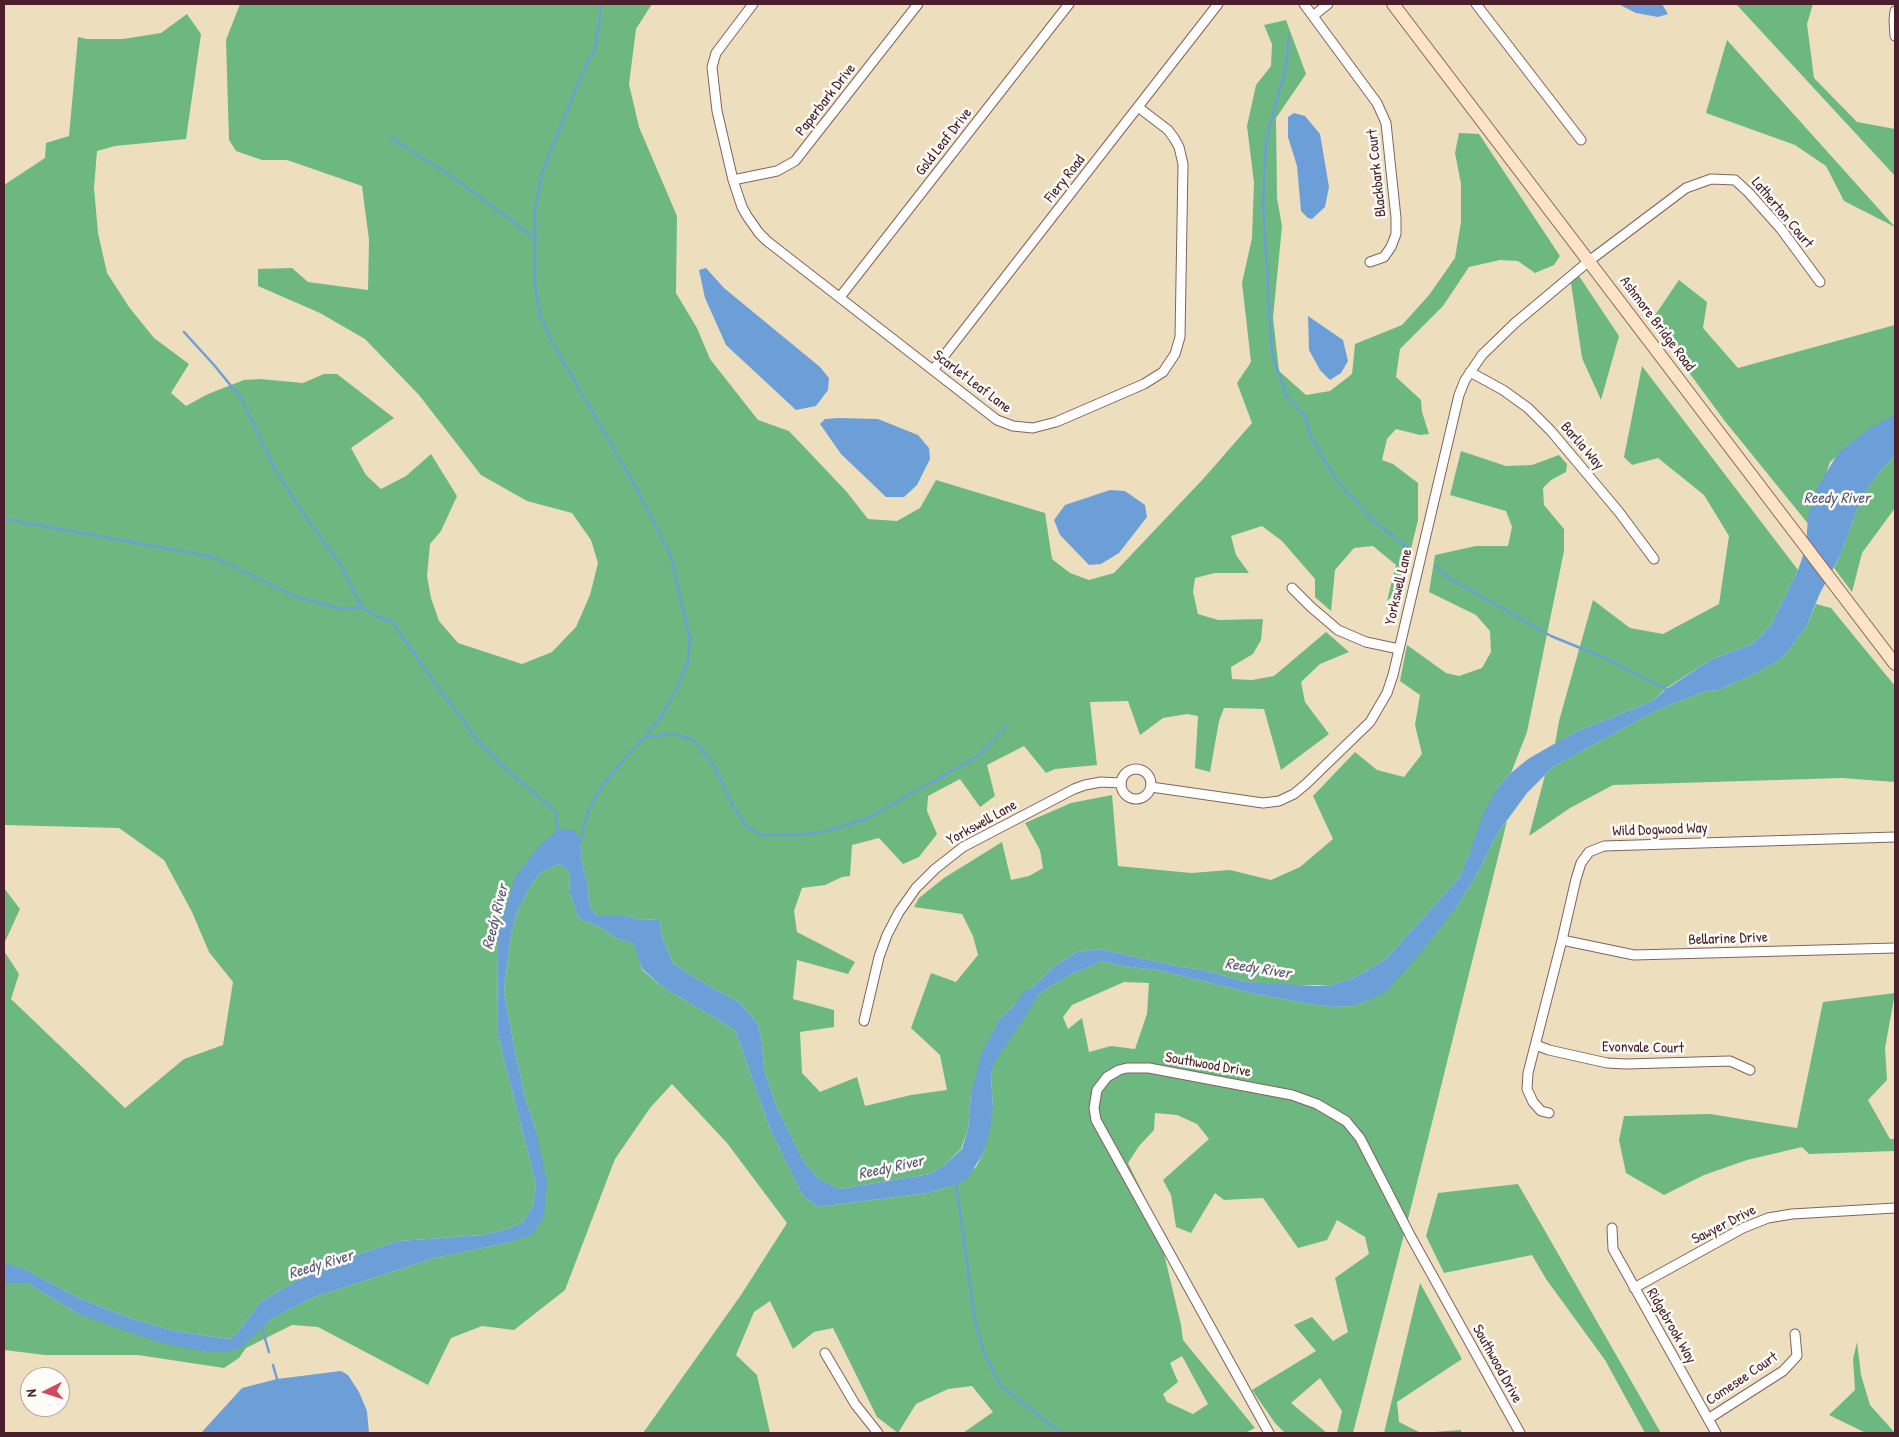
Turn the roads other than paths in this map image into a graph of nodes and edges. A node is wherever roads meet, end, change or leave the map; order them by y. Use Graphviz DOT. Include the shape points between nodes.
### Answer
graph roads {
  1 [pos="753,4"];
  2 [pos="918,4"];
  3 [pos="1069,4"];
  4 [pos="1218,4"];
  5 [pos="1304,4"];
  6 [pos="1328,4"];
  7 [pos="1393,4"];
  8 [pos="1476,4"];
  9 [pos="1895,11"];
  10 [pos="1313,16"];
  11 [pos="1895,36"];
  12 [pos="1138,106"];
  13 [pos="1581,140"];
  14 [pos="733,180"];
  15 [pos="1589,260"];
  16 [pos="1370,262"];
  17 [pos="1820,282"];
  18 [pos="840,297"];
  19 [pos="933,370"];
  20 [pos="1470,372"];
  21 [pos="1654,559"];
  22 [pos="1292,588"];
  23 [pos="1399,649"];
  24 [pos="1895,664"];
  25 [pos="1121,783"];
  26 [pos="1151,787"];
  27 [pos="1895,837"];
  28 [pos="1562,940"];
  29 [pos="1895,948"];
  30 [pos="864,1021"];
  31 [pos="1536,1044"];
  32 [pos="1750,1070"];
  33 [pos="1549,1113"];
  34 [pos="1895,1208"];
  35 [pos="1612,1228"];
  36 [pos="1634,1288"];
  37 [pos="1795,1334"];
  38 [pos="825,1353"];
  39 [pos="1708,1419"];
  40 [pos="878,1433"];
  41 [pos="1269,1433"];
  42 [pos="1520,1433"];
  43 [pos="1716,1433"];
  1 -- 14 [label="street, Scarlet Leaf Lane" via="716,53 712,67"];
  2 -- 14 [label="street, Paperbark Drive" via="795,161 776,171"];
  3 -- 18 [label="street, Gold Leaf Drive"];
  4 -- 12 [label="street, Fiery Road"];
  5 -- 10 [label="street, Blackbark Court"];
  6 -- 10 [label="street"];
  7 -- 15 [label="main road, Ashmore Bridge Road"];
  8 -- 13 [label="street"];
  9 -- 11 [label="street"];
  10 -- 16 [label="street, Blackbark Court" via="1377,103 1386,123 1396,234 1384,257"];
  12 -- 19 [label="street, Fiery Road"];
  12 -- 19 [label="street, Scarlet Leaf Lane" via="1168,130 1179,147 1183,164 1180,337 1169,364 1157,377 1144,384 1056,422 1033,428 997,420"];
  14 -- 18 [label="street, Scarlet Leaf Lane" via="742,207 759,233"];
  15 -- 17 [label="street, Latherton Court" via="1686,188 1710,179 1735,180 1780,229"];
  15 -- 20 [label="street, Yorkswell Lane" via="1515,323 1482,355"];
  15 -- 24 [label="main road, Ashmore Bridge Road"];
  18 -- 19 [label="street, Scarlet Leaf Lane"];
  20 -- 21 [label="street, Barlia Way" via="1528,408 1551,431"];
  20 -- 23 [label="street, Yorkswell Lane" via="1459,395"];
  22 -- 23 [label="street" via="1338,630 1366,642"];
  23 -- 26 [label="street, Yorkswell Lane" via="1387,693 1370,722 1294,794 1279,801 1263,803"];
  25 -- 26 [label="street" via="1126,795 1135,799 1145,796"];
  25 -- 26 [label="street" via="1126,773 1140,770 1148,775"];
  25 -- 30 [label="street, Yorkswell Lane" via="1101,782 1074,789 963,847 935,869 916,888 887,935"];
  27 -- 28 [label="street, Wild Dogwood Way" via="1600,846 1589,852 1581,863"];
  28 -- 29 [label="street, Bellarine Drive" via="1634,955"];
  28 -- 31 [label="street, Wild Dogwood Way"];
  31 -- 32 [label="street, Evonvale Court" via="1607,1063 1730,1061"];
  31 -- 33 [label="street, Wild Dogwood Way" via="1527,1090 1541,1111"];
  34 -- 36 [label="street, Sawyer Drive" via="1768,1218 1743,1228"];
  35 -- 36 [label="street, Ridgebrook Way" via="1613,1249"];
  36 -- 39 [label="street, Ridgebrook Way"];
  37 -- 39 [label="street, Comesee Court" via="1796,1356 1783,1371"];
  38 -- 40 [label="street" via="855,1404"];
  39 -- 43 [label="street, Ridgebrook Way"];
  41 -- 42 [label="street, Southwood Drive" via="1096,1120 1094,1108 1098,1090 1107,1077 1119,1070 1149,1068 1292,1095 1317,1104 1346,1121 1360,1138"];
}
